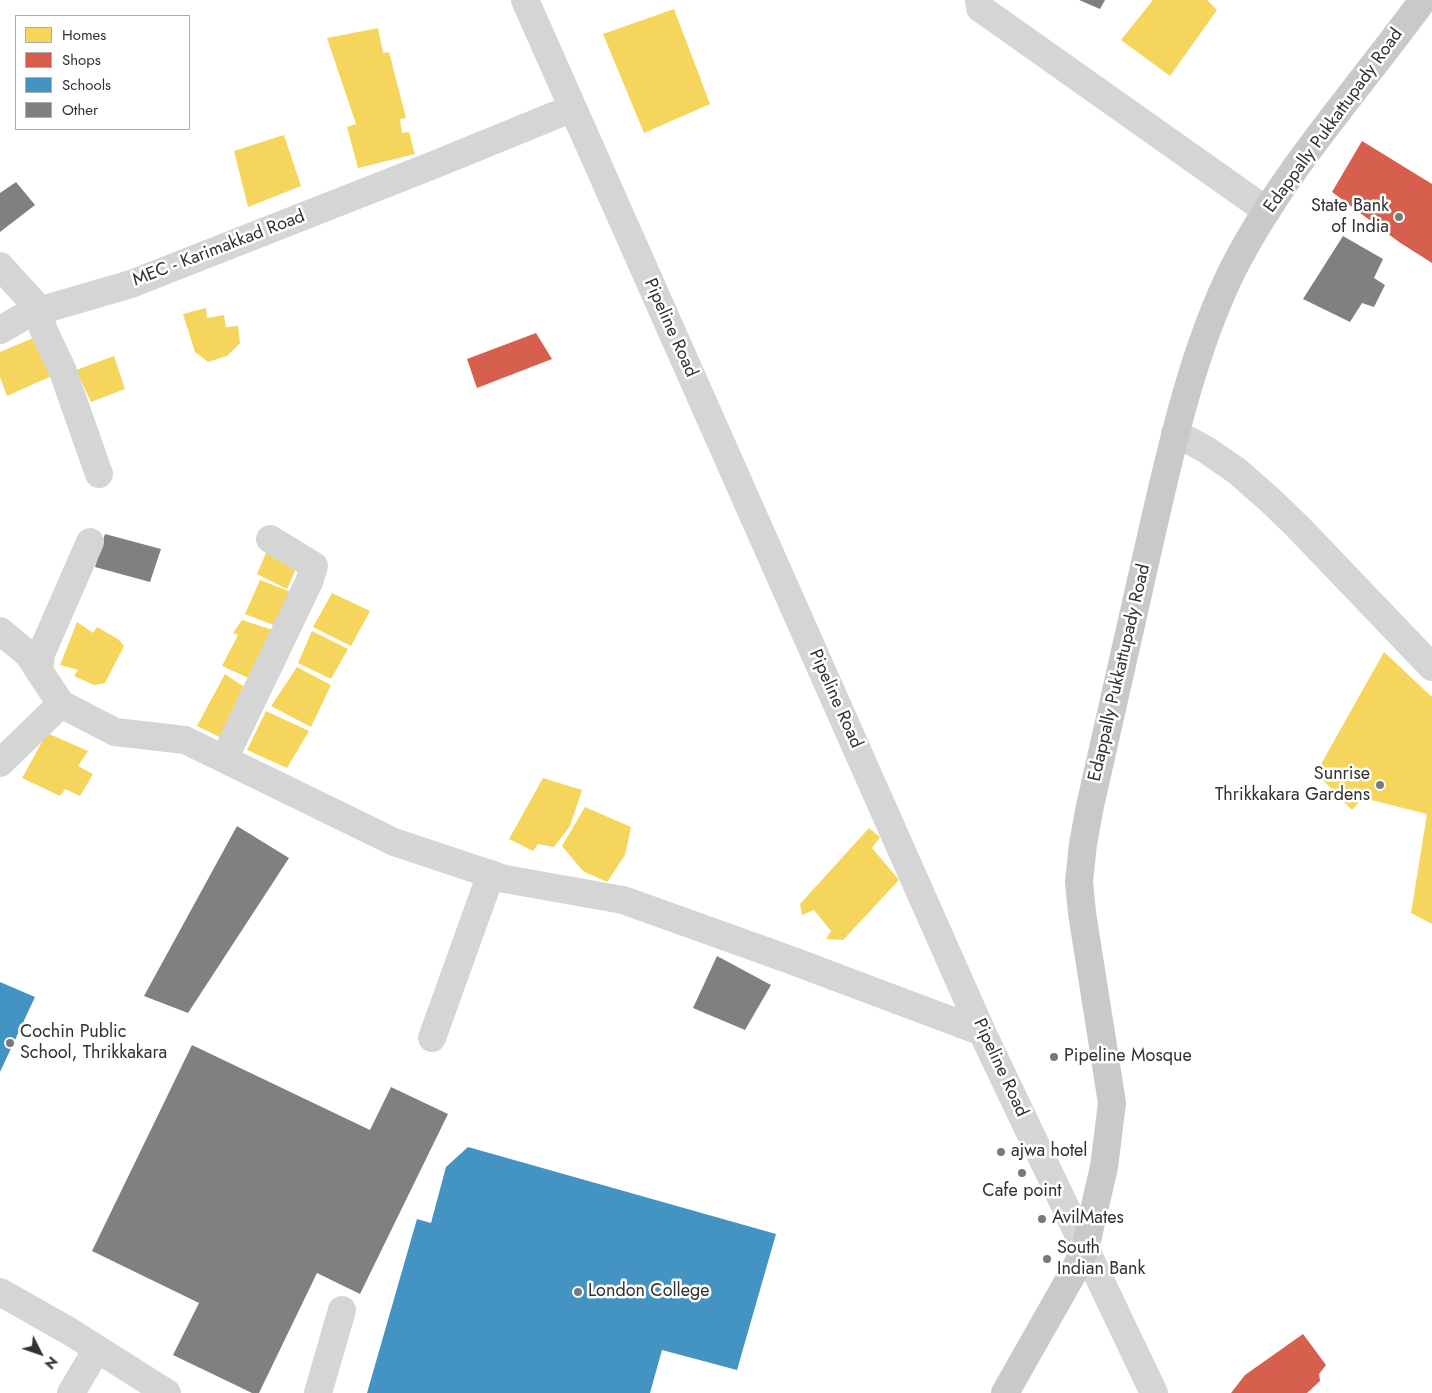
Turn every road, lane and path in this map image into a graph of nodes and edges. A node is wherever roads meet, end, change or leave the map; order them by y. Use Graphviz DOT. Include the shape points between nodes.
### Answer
graph roads {
  1 [pos="525,0"];
  2 [pos="978,0"];
  3 [pos="1423,0"];
  4 [pos="573,108"];
  5 [pos="1267,212"];
  6 [pos="0,266"];
  7 [pos="40,310"];
  8 [pos="0,330"];
  9 [pos="1175,433"];
  10 [pos="100,474"];
  11 [pos="270,539"];
  12 [pos="90,542"];
  13 [pos="0,631"];
  14 [pos="1432,666"];
  15 [pos="39,671"];
  16 [pos="61,704"];
  17 [pos="224,759"];
  18 [pos="0,763"];
  19 [pos="491,874"];
  20 [pos="982,1032"];
  21 [pos="432,1038"];
  22 [pos="1085,1249"];
  23 [pos="0,1292"];
  24 [pos="342,1310"];
  25 [pos="97,1349"];
  26 [pos="71,1393"];
  27 [pos="168,1393"];
  28 [pos="318,1393"];
  29 [pos="1005,1393"];
  30 [pos="1154,1393"];
  1 -- 4 [label="street, Pipeline Road"];
  2 -- 5 [label="street" via="980,8"];
  3 -- 5 [label="main road, Edappally Pukkattupady Road" via="1324,130"];
  4 -- 7 [label="street, MEC - Karimakkad Road" via="131,284"];
  4 -- 20 [label="street, Pipeline Road"];
  5 -- 9 [label="main road, Edappally Pukkattupady Road" via="1215,310"];
  6 -- 7 [label="street"];
  7 -- 8 [label="street, MEC - Karimakkad Road"];
  7 -- 10 [label="street" via="44,329"];
  9 -- 14 [label="street" via="1237,471 1270,500"];
  9 -- 22 [label="main road, Edappally Pukkattupady Road" via="1083,844 1079,882 1082,913 1112,1103 1104,1167"];
  11 -- 17 [label="street" via="314,566"];
  12 -- 15 [label="street" via="41,654"];
  13 -- 15 [label="street" via="28,654"];
  15 -- 16 [label="street"];
  16 -- 17 [label="street" via="114,732 185,740"];
  16 -- 18 [label="street"];
  17 -- 19 [label="street" via="394,842"];
  19 -- 20 [label="street" via="623,900"];
  19 -- 21 [label="street"];
  20 -- 22 [label="street, Pipeline Road"];
  22 -- 29 [label="main road, Edappally Pukkattupady Road"];
  22 -- 30 [label="street, Pipeline Road"];
  23 -- 25 [label="street"];
  24 -- 28 [label="street"];
  25 -- 26 [label="street"];
  25 -- 27 [label="street"];
}
